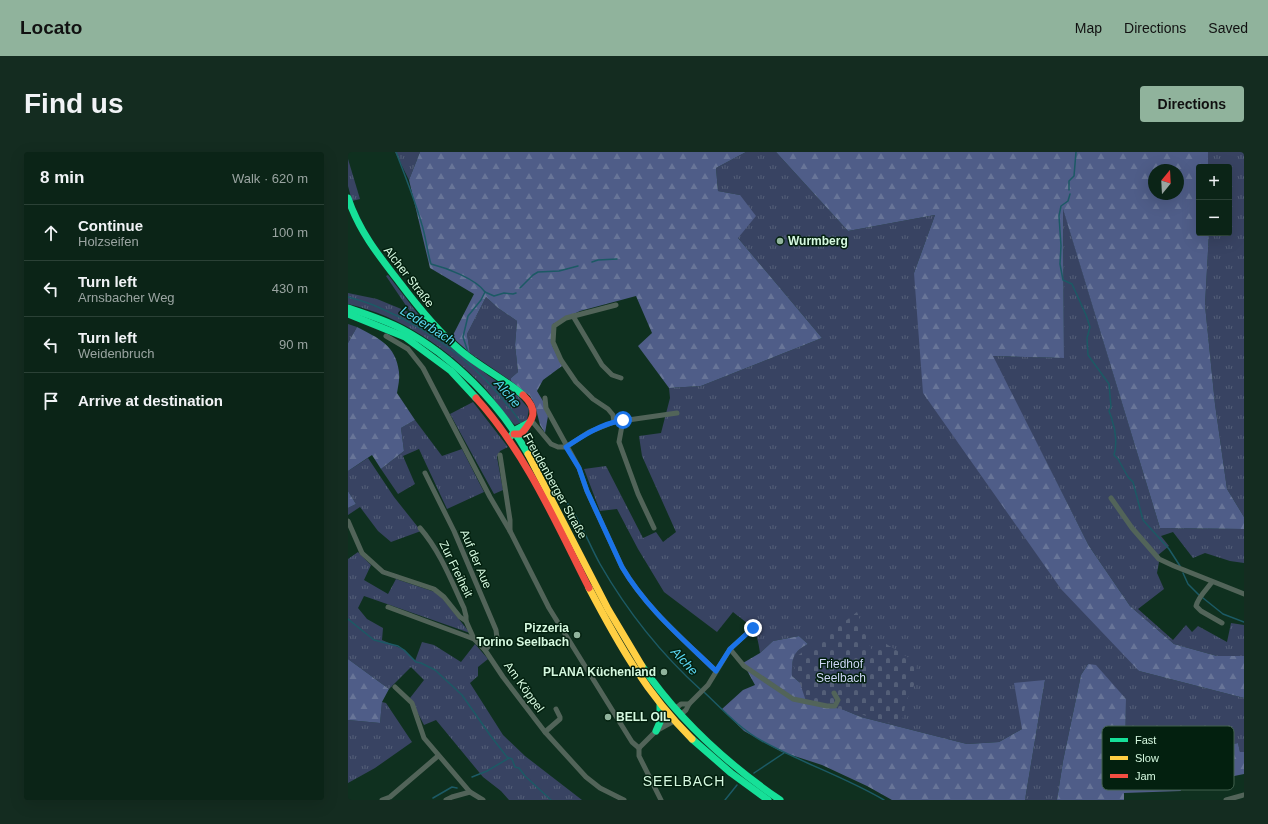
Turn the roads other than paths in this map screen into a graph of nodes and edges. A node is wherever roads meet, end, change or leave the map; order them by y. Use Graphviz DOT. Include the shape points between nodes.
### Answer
graph roads {
  1 [pos="348,198"];
  2 [pos="616,305"];
  3 [pos="348,308"];
  4 [pos="348,314"];
  5 [pos="573,316"];
  6 [pos="386,336"];
  7 [pos="621,378"];
  8 [pos="545,398"];
  9 [pos="677,413"];
  10 [pos="623,420"];
  11 [pos="614,422"];
  12 [pos="529,423"];
  13 [pos="511,436"];
  14 [pos="566,447"];
  15 [pos="500,455"];
  16 [pos="425,473"];
  17 [pos="1111,498"];
  18 [pos="348,521"];
  19 [pos="420,528"];
  20 [pos="654,528"];
  21 [pos="510,530"];
  22 [pos="1212,582"];
  23 [pos="1244,594"];
  24 [pos="388,607"];
  25 [pos="466,621"];
  26 [pos="1222,623"];
  27 [pos="753,628"];
  28 [pos="474,639"];
  29 [pos="730,649"];
  30 [pos="485,650"];
  31 [pos="716,671"];
  32 [pos="395,687"];
  33 [pos="834,693"];
  34 [pos="660,705"];
  35 [pos="556,709"];
  36 [pos="678,712"];
  37 [pos="672,718"];
  38 [pos="657,728"];
  39 [pos="545,732"];
  40 [pos="639,748"];
  41 [pos="438,756"];
  42 [pos="470,792"];
  43 [pos="1244,795"];
  44 [pos="382,800"];
  45 [pos="446,800"];
  46 [pos="483,800"];
  47 [pos="624,800"];
  48 [pos="660,800"];
  49 [pos="768,800"];
  50 [pos="780,800"];
  51 [pos="1226,800"];
  1 -- 12 [label="main road, Alcher Straße" via="367,241 420,310 438,331 463,353 529,401 533,413"];
  2 -- 5 [label="street"];
  3 -- 13 [label="main road, Freudenberger Straße" via="372,315 410,332 441,353 483,393 500,414"];
  4 -- 13 [label="main road, Freudenberger Straße" via="395,332 436,358"];
  5 -- 7 [label="street" via="602,365 612,375"];
  5 -- 11 [label="street" via="554,326 553,342 561,360 576,382 593,399 608,409 613,415"];
  6 -- 21 [label="street" via="408,349 423,368 490,497"];
  8 -- 14 [label="street" via="546,408"];
  9 -- 10 [label="street"];
  10 -- 11 [label="street"];
  10 -- 20 [label="street" via="619,442 638,494"];
  11 -- 14 [label="street" via="589,432"];
  12 -- 13 [label="main road" via="521,430 521,434"];
  12 -- 14 [label="street" via="551,444"];
  13 -- 34 [label="main road, Freudenberger Straße" via="615,635 636,672"];
  13 -- 36 [label="main road, Freudenberger Straße" via="528,454 617,626 650,678"];
  14 -- 31 [label="street" via="579,468 587,491 627,576 659,616"];
  15 -- 21 [label="street"];
  16 -- 30 [label="street, Auf der Aue" via="454,531 496,630 496,638"];
  17 -- 22 [label="street" via="1132,528 1159,559"];
  18 -- 25 [label="street, Am Köppel" via="362,553 374,565 383,572 439,592"];
  19 -- 25 [label="street, Zur Freiheit" via="441,559 464,608"];
  21 -- 40 [label="street" via="549,608 632,742"];
  22 -- 23 [label="street"];
  22 -- 26 [label="street" via="1196,606"];
  24 -- 28 [label="street"];
  25 -- 28 [label="street, Am Köppel"];
  27 -- 29 [label="street"];
  28 -- 30 [label="street, Am Köppel"];
  29 -- 31 [label="street"];
  29 -- 33 [label="street" via="744,666 794,699 834,706 838,700"];
  30 -- 39 [label="street, Am Köppel"];
  31 -- 36 [label="street" via="711,681 686,710"];
  32 -- 41 [label="street" via="412,703 424,738"];
  34 -- 37 [label="main road, Freudenberger Straße"];
  34 -- 38 [label="main road" via="661,714"];
  35 -- 39 [label="street" via="560,719"];
  36 -- 37 [label="main road"];
  36 -- 50 [label="main road, Freudenberger Straße" via="730,763"];
  37 -- 38 [label="street"];
  37 -- 49 [label="main road, Freudenberger Straße" via="726,770"];
  38 -- 40 [label="street"];
  39 -- 47 [label="street, Am Köppel" via="586,777 600,788"];
  40 -- 48 [label="street" via="639,756"];
  41 -- 42 [label="street"];
  41 -- 44 [label="street" via="390,797"];
  42 -- 45 [label="street"];
  42 -- 46 [label="street"];
  43 -- 51 [label="street"];
}
